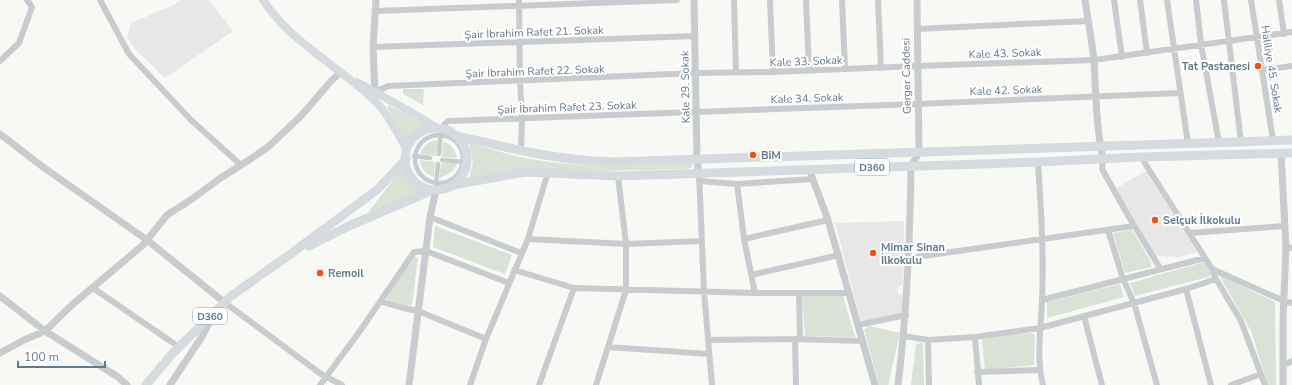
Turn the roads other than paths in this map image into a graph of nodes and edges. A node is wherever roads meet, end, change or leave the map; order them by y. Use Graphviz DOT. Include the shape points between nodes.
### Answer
graph roads {
  1 [pos="27,0"];
  2 [pos="100,0"];
  3 [pos="376,0"];
  4 [pos="677,0"];
  5 [pos="694,0"];
  6 [pos="734,0"];
  7 [pos="770,0"];
  8 [pos="806,0"];
  9 [pos="842,0"];
  10 [pos="878,0"];
  11 [pos="917,0"];
  12 [pos="1084,0"];
  13 [pos="1114,0"];
  14 [pos="1140,0"];
  15 [pos="1167,0"];
  16 [pos="1196,0"];
  17 [pos="1224,0"];
  18 [pos="1252,0"];
  19 [pos="1279,0"];
  20 [pos="266,1"];
  21 [pos="519,3"];
  22 [pos="376,11"];
  23 [pos="1088,21"];
  24 [pos="917,29"];
  25 [pos="1292,32"];
  26 [pos="1284,34"];
  27 [pos="695,36"];
  28 [pos="1256,36"];
  29 [pos="1230,41"];
  30 [pos="519,43"];
  31 [pos="1201,44"];
  32 [pos="373,48"];
  33 [pos="1174,49"];
  34 [pos="1147,53"];
  35 [pos="1122,57"];
  36 [pos="0,60"];
  37 [pos="1094,60"];
  38 [pos="917,66"];
  39 [pos="1292,66"];
  40 [pos="881,68"];
  41 [pos="845,69"];
  42 [pos="809,70"];
  43 [pos="1262,70"];
  44 [pos="341,72"];
  45 [pos="736,72"];
  46 [pos="773,72"];
  47 [pos="696,74"];
  48 [pos="520,82"];
  49 [pos="375,92"];
  50 [pos="1180,92"];
  51 [pos="1095,97"];
  52 [pos="378,104"];
  53 [pos="918,104"];
  54 [pos="697,112"];
  55 [pos="522,118"];
  56 [pos="439,130"];
  57 [pos="0,134"];
  58 [pos="457,136"];
  59 [pos="1273,140"];
  60 [pos="1292,140"];
  61 [pos="1241,142"];
  62 [pos="1219,143"];
  63 [pos="1188,144"];
  64 [pos="1100,146"];
  65 [pos="521,150"];
  66 [pos="919,153"];
  67 [pos="1280,153"];
  68 [pos="1292,153"];
  69 [pos="439,154"];
  70 [pos="409,155"];
  71 [pos="1141,157"];
  72 [pos="430,158"];
  73 [pos="1103,159"];
  74 [pos="442,160"];
  75 [pos="697,160"];
  76 [pos="463,162"];
  77 [pos="1038,162"];
  78 [pos="438,164"];
  79 [pos="241,165"];
  80 [pos="911,166"];
  81 [pos="809,170"];
  82 [pos="548,172"];
  83 [pos="618,176"];
  84 [pos="699,177"];
  85 [pos="813,179"];
  86 [pos="737,184"];
  87 [pos="453,185"];
  88 [pos="435,188"];
  89 [pos="430,217"];
  90 [pos="828,220"];
  91 [pos="1134,226"];
  92 [pos="1284,226"];
  93 [pos="1108,230"];
  94 [pos="1189,233"];
  95 [pos="528,239"];
  96 [pos="744,239"];
  97 [pos="147,240"];
  98 [pos="1042,240"];
  99 [pos="702,241"];
  100 [pos="626,244"];
  101 [pos="1289,248"];
  102 [pos="426,251"];
  103 [pos="521,253"];
  104 [pos="839,256"];
  105 [pos="285,258"];
  106 [pos="909,258"];
  107 [pos="1205,258"];
  108 [pos="1160,268"];
  109 [pos="1212,269"];
  110 [pos="514,270"];
  111 [pos="751,275"];
  112 [pos="1216,278"];
  113 [pos="1123,279"];
  114 [pos="509,283"];
  115 [pos="93,288"];
  116 [pos="574,288"];
  117 [pos="1186,289"];
  118 [pos="626,290"];
  119 [pos="704,291"];
  120 [pos="755,292"];
  121 [pos="799,293"];
  122 [pos="849,293"];
  123 [pos="0,296"];
  124 [pos="1042,300"];
  125 [pos="380,301"];
  126 [pos="1284,301"];
  127 [pos="224,302"];
  128 [pos="1134,303"];
  129 [pos="1292,303"];
  130 [pos="418,311"];
  131 [pos="215,312"];
  132 [pos="906,315"];
  133 [pos="1084,316"];
  134 [pos="858,325"];
  135 [pos="1040,328"];
  136 [pos="45,331"];
  137 [pos="904,336"];
  138 [pos="975,336"];
  139 [pos="486,339"];
  140 [pos="798,339"];
  141 [pos="708,340"];
  142 [pos="928,340"];
  143 [pos="862,341"];
  144 [pos="179,347"];
  145 [pos="608,347"];
  146 [pos="0,353"];
  147 [pos="709,354"];
  148 [pos="1292,361"];
  149 [pos="1284,365"];
  150 [pos="1040,370"];
  151 [pos="977,372"];
  152 [pos="1260,374"];
  153 [pos="326,376"];
  154 [pos="127,385"];
  155 [pos="146,385"];
  156 [pos="170,385"];
  157 [pos="320,385"];
  158 [pos="342,385"];
  159 [pos="409,385"];
  160 [pos="470,385"];
  161 [pos="539,385"];
  162 [pos="596,385"];
  163 [pos="712,385"];
  164 [pos="796,385"];
  165 [pos="875,385"];
  166 [pos="898,385"];
  167 [pos="929,385"];
  168 [pos="979,385"];
  169 [pos="1043,385"];
  170 [pos="1102,385"];
  171 [pos="1157,385"];
  172 [pos="1211,385"];
  173 [pos="1231,385"];
  174 [pos="1265,385"];
  175 [pos="1283,385"];
  1 -- 36 [label="street" via="32,7 19,43"];
  2 -- 79 [label="street" via="129,54 191,120"];
  3 -- 22 [label="street"];
  4 -- 21 [label="street"];
  5 -- 27 [label="street, Kale 29. Sokak"];
  6 -- 45 [label="street"];
  7 -- 46 [label="street"];
  8 -- 42 [label="street"];
  9 -- 41 [label="street"];
  10 -- 40 [label="street"];
  11 -- 24 [label="street, Gerger Caddesi"];
  12 -- 23 [label="street"];
  13 -- 35 [label="street"];
  14 -- 34 [label="street"];
  15 -- 33 [label="street"];
  16 -- 31 [label="street"];
  17 -- 29 [label="street"];
  18 -- 28 [label="street, Haliliye 45. Sokak"];
  19 -- 26 [label="street"];
  20 -- 44 [label="main road" via="298,39"];
  21 -- 22 [label="street"];
  21 -- 30 [label="street"];
  22 -- 32 [label="street"];
  23 -- 24 [label="street"];
  23 -- 37 [label="street"];
  24 -- 38 [label="street, Gerger Caddesi"];
  25 -- 26 [label="street, Kale 43. Sokak"];
  26 -- 28 [label="street, Kale 43. Sokak"];
  27 -- 30 [label="street, Şair İbrahim Rafet 21. Sokak"];
  27 -- 47 [label="street, Kale 29. Sokak"];
  28 -- 29 [label="street, Kale 43. Sokak"];
  28 -- 43 [label="street, Haliliye 45. Sokak"];
  29 -- 31 [label="street, Kale 43. Sokak"];
  29 -- 61 [label="street"];
  30 -- 32 [label="street, Şair İbrahim Rafet 21. Sokak"];
  30 -- 48 [label="street"];
  31 -- 33 [label="street, Kale 43. Sokak"];
  31 -- 62 [label="street"];
  32 -- 49 [label="street"];
  33 -- 34 [label="street, Kale 43. Sokak"];
  33 -- 50 [label="street"];
  34 -- 35 [label="street, Kale 43. Sokak"];
  35 -- 37 [label="street, Kale 43. Sokak"];
  37 -- 38 [label="street, Kale 43. Sokak"];
  37 -- 51 [label="street"];
  38 -- 40 [label="street, Kale 33. Sokak"];
  38 -- 53 [label="street, Gerger Caddesi"];
  39 -- 43 [label="street"];
  40 -- 41 [label="street, Kale 33. Sokak"];
  41 -- 42 [label="street, Kale 33. Sokak"];
  42 -- 46 [label="street, Kale 33. Sokak"];
  43 -- 59 [label="street, Haliliye 45. Sokak"];
  44 -- 49 [label="main road"];
  44 -- 52 [label="main road"];
  44 -- 79 [label="street" via="301,116 268,147"];
  45 -- 46 [label="street, Kale 33. Sokak"];
  45 -- 47 [label="street, Kale 33. Sokak"];
  47 -- 48 [label="street, Şair İbrahim Rafet 22. Sokak"];
  47 -- 54 [label="street, Kale 29. Sokak"];
  48 -- 49 [label="street, Şair İbrahim Rafet 22. Sokak" via="388,86"];
  48 -- 55 [label="street"];
  49 -- 52 [label="street"];
  49 -- 56 [label="main road"];
  50 -- 51 [label="street, Kale 42. Sokak"];
  50 -- 63 [label="street"];
  51 -- 53 [label="street, Kale 42. Sokak"];
  51 -- 64 [label="street"];
  52 -- 70 [label="main road"];
  53 -- 54 [label="street, Kale 34. Sokak"];
  53 -- 66 [label="street, Gerger Caddesi"];
  54 -- 55 [label="street, Şair İbrahim Rafet 23. Sokak"];
  54 -- 75 [label="street, Kale 29. Sokak"];
  55 -- 56 [label="street, Şair İbrahim Rafet 23. Sokak" via="448,121"];
  55 -- 65 [label="street"];
  56 -- 58 [label="main road" via="449,131"];
  56 -- 69 [label="street"];
  56 -- 70 [label="main road" via="429,129 415,136 410,143"];
  56 -- 76 [label="street" via="456,141 463,155"];
  57 -- 97 [label="street"];
  58 -- 65 [label="main road, D360"];
  58 -- 87 [label="main road" via="466,149 467,157 464,173"];
  59 -- 60 [label="main road, D360"];
  59 -- 61 [label="main road, D360"];
  61 -- 62 [label="main road, D360"];
  62 -- 63 [label="main road, D360"];
  63 -- 64 [label="main road, D360"];
  64 -- 66 [label="main road, D360"];
  64 -- 73 [label="street"];
  65 -- 75 [label="main road, D360" via="587,161"];
  66 -- 75 [label="main road, D360"];
  66 -- 80 [label="street"];
  67 -- 68 [label="main road, D360"];
  67 -- 71 [label="main road, D360"];
  67 -- 92 [label="street"];
  70 -- 72 [label="street"];
  70 -- 88 [label="main road" via="407,168 414,179 424,187"];
  70 -- 105 [label="main road, D360" via="378,189"];
  71 -- 73 [label="main road, D360"];
  71 -- 94 [label="street"];
  73 -- 77 [label="main road, D360"];
  73 -- 91 [label="street" via="1102,169"];
  74 -- 76 [label="street"];
  75 -- 84 [label="street, Kale 29. Sokak"];
  76 -- 88 [label="street" via="455,177"];
  77 -- 80 [label="main road, D360"];
  77 -- 98 [label="street"];
  78 -- 88 [label="street"];
  79 -- 97 [label="street" via="166,215"];
  80 -- 81 [label="main road, D360"];
  80 -- 106 [label="street"];
  81 -- 84 [label="main road, D360"];
  81 -- 85 [label="street"];
  82 -- 83 [label="main road, D360"];
  82 -- 87 [label="main road, D360" via="525,172"];
  82 -- 95 [label="street"];
  83 -- 84 [label="main road, D360"];
  83 -- 100 [label="street"];
  84 -- 86 [label="street"];
  84 -- 99 [label="street"];
  85 -- 86 [label="street"];
  85 -- 90 [label="street"];
  86 -- 96 [label="street"];
  87 -- 88 [label="main road" via="448,188"];
  88 -- 89 [label="street"];
  88 -- 105 [label="main road, D360"];
  89 -- 102 [label="street"];
  89 -- 103 [label="street"];
  90 -- 96 [label="street"];
  90 -- 104 [label="street"];
  91 -- 93 [label="street"];
  91 -- 108 [label="street"];
  92 -- 94 [label="street"];
  92 -- 101 [label="street"];
  93 -- 98 [label="street"];
  93 -- 113 [label="street"];
  94 -- 107 [label="street"];
  95 -- 100 [label="street"];
  95 -- 103 [label="street"];
  96 -- 111 [label="street"];
  97 -- 115 [label="street"];
  97 -- 127 [label="street"];
  98 -- 106 [label="street"];
  98 -- 124 [label="street"];
  99 -- 100 [label="street"];
  99 -- 119 [label="street"];
  100 -- 118 [label="street"];
  101 -- 126 [label="street"];
  102 -- 114 [label="street"];
  102 -- 125 [label="street" via="414,252"];
  102 -- 130 [label="street"];
  103 -- 110 [label="street"];
  104 -- 111 [label="street"];
  104 -- 122 [label="street"];
  105 -- 127 [label="main road, D360"];
  106 -- 132 [label="street"];
  107 -- 108 [label="street"];
  107 -- 109 [label="street"];
  108 -- 113 [label="street"];
  109 -- 112 [label="street"];
  109 -- 126 [label="street"];
  110 -- 114 [label="street"];
  110 -- 116 [label="street"];
  111 -- 120 [label="street"];
  112 -- 117 [label="street"];
  112 -- 152 [label="street" via="1241,321"];
  113 -- 124 [label="street"];
  113 -- 128 [label="street"];
  114 -- 139 [label="street"];
  115 -- 136 [label="street"];
  115 -- 144 [label="street"];
  116 -- 118 [label="street"];
  116 -- 161 [label="street"];
  117 -- 128 [label="street"];
  117 -- 172 [label="street"];
  118 -- 119 [label="street"];
  118 -- 145 [label="street"];
  119 -- 120 [label="street"];
  119 -- 141 [label="street"];
  120 -- 121 [label="street"];
  121 -- 122 [label="street"];
  121 -- 140 [label="street"];
  122 -- 134 [label="street"];
  123 -- 136 [label="street"];
  124 -- 135 [label="street"];
  125 -- 130 [label="street"];
  125 -- 153 [label="street"];
  126 -- 129 [label="street"];
  126 -- 149 [label="street"];
  127 -- 131 [label="main road, D360"];
  127 -- 153 [label="street"];
  128 -- 133 [label="street"];
  128 -- 171 [label="street"];
  130 -- 139 [label="street"];
  130 -- 159 [label="street"];
  131 -- 144 [label="main road, D360"];
  131 -- 156 [label="street"];
  132 -- 134 [label="street"];
  132 -- 137 [label="street"];
  133 -- 135 [label="street"];
  133 -- 170 [label="street"];
  134 -- 143 [label="street"];
  135 -- 138 [label="street"];
  135 -- 150 [label="street"];
  136 -- 146 [label="street"];
  136 -- 154 [label="street"];
  137 -- 142 [label="street"];
  137 -- 166 [label="street"];
  138 -- 142 [label="street"];
  138 -- 151 [label="street"];
  139 -- 160 [label="street"];
  140 -- 141 [label="street"];
  140 -- 143 [label="street"];
  140 -- 164 [label="street"];
  141 -- 147 [label="street"];
  142 -- 167 [label="street"];
  143 -- 165 [label="street"];
  144 -- 155 [label="main road, D360"];
  145 -- 147 [label="street"];
  145 -- 162 [label="street"];
  147 -- 163 [label="street"];
  148 -- 149 [label="street"];
  149 -- 175 [label="street"];
  150 -- 151 [label="street"];
  150 -- 169 [label="street"];
  151 -- 168 [label="street"];
  152 -- 173 [label="street"];
  152 -- 174 [label="street"];
  153 -- 157 [label="street"];
  153 -- 158 [label="street"];
}
